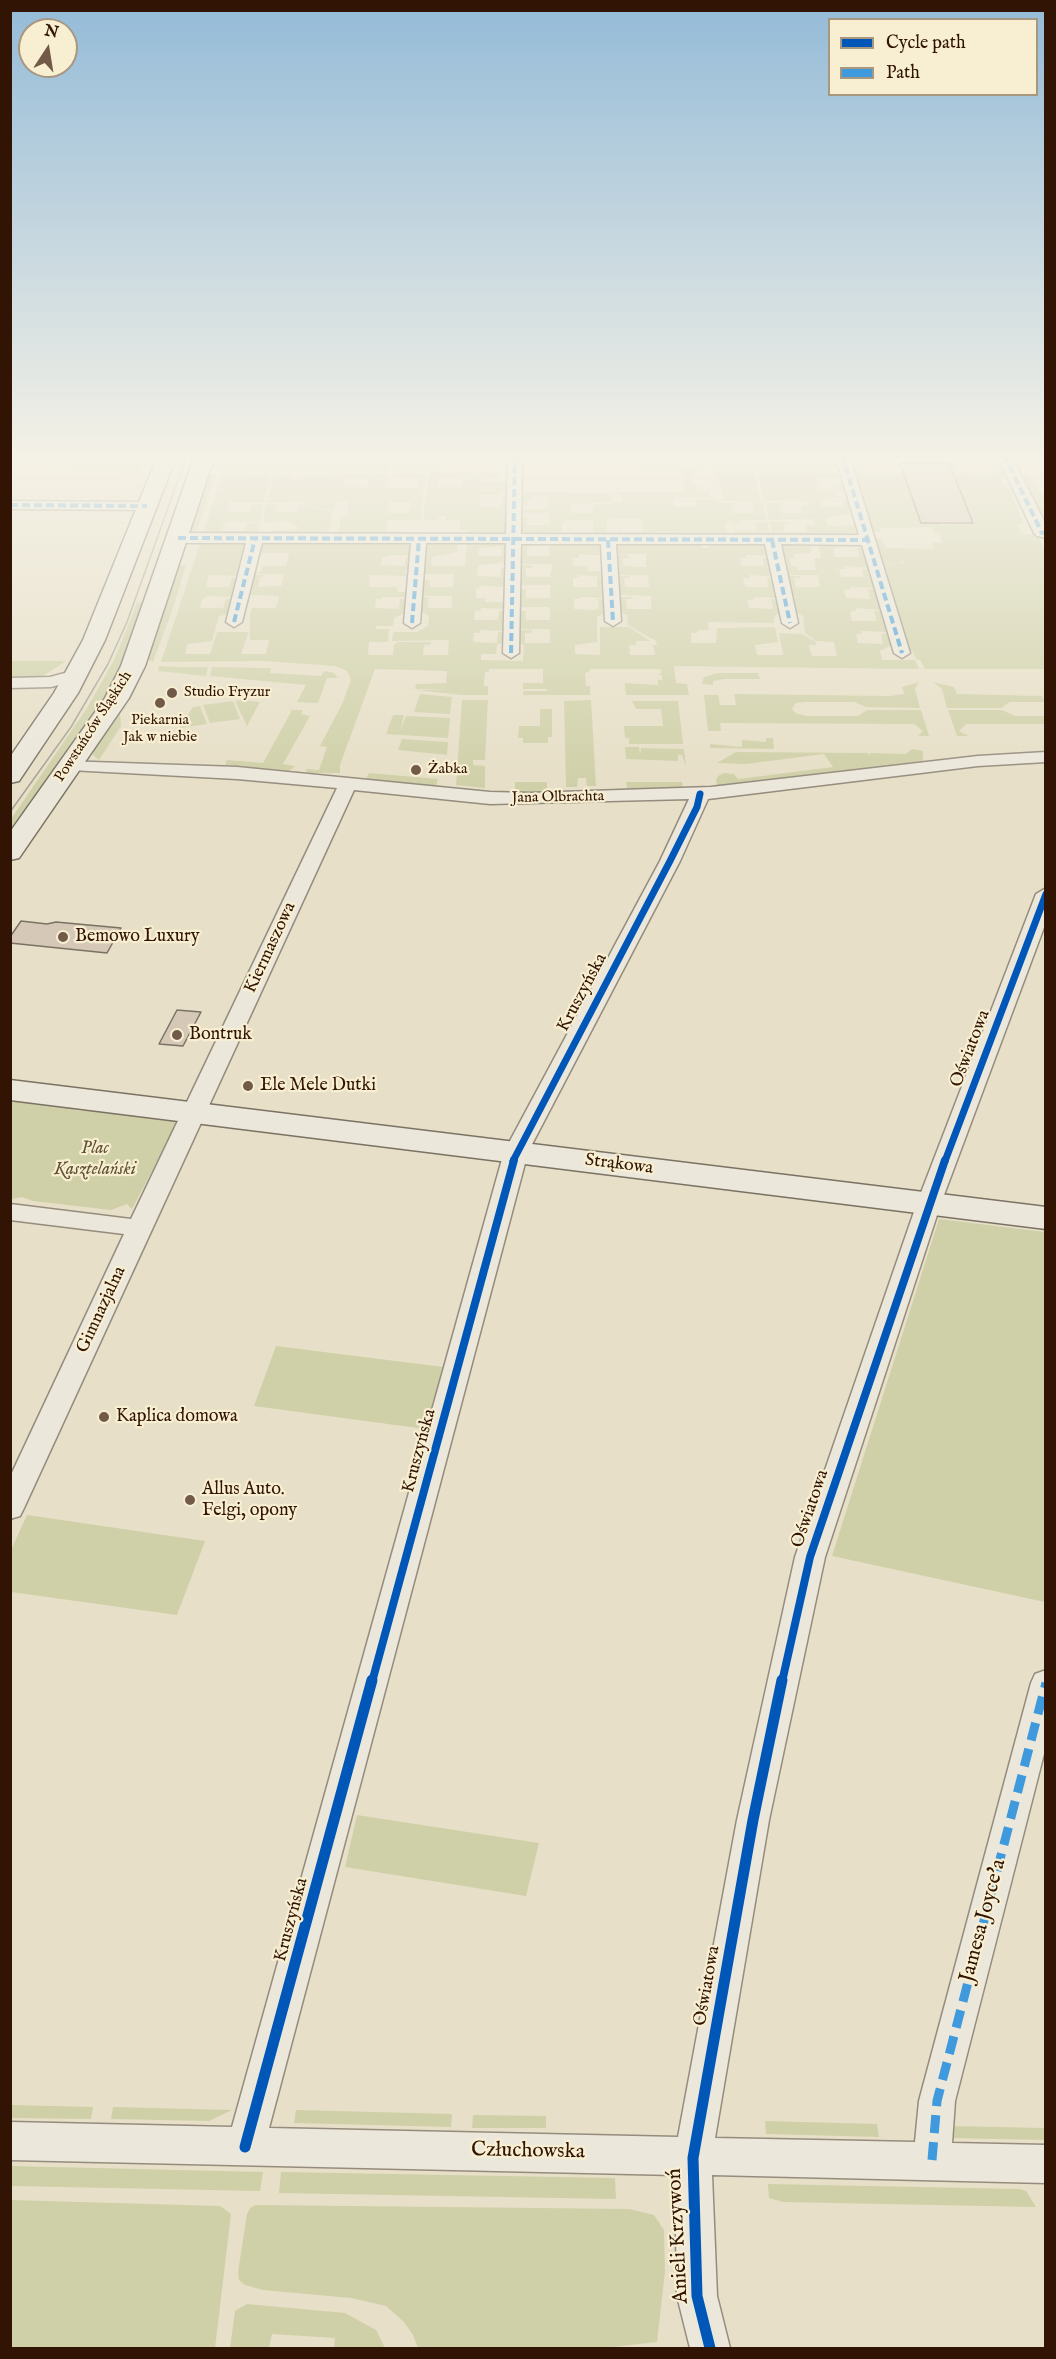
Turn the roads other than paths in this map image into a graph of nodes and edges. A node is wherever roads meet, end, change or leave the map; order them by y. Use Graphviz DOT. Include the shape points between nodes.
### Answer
graph roads {
  1 [pos="124,565"];
  2 [pos="168,565"];
  3 [pos="248,565"];
  4 [pos="417,565"];
  5 [pos="514,565"];
  6 [pos="610,565"];
  7 [pos="777,565"];
  8 [pos="875,565"];
  9 [pos="613,621"];
  10 [pos="234,622"];
  11 [pos="412,623"];
  12 [pos="790,623"];
  13 [pos="512,653"];
  14 [pos="902,653"];
  15 [pos="10,683"];
  16 [pos="65,684"];
  17 [pos="1046,757"];
  18 [pos="70,765"];
  19 [pos="10,776"];
  20 [pos="348,784"];
  21 [pos="700,794"];
  22 [pos="10,852"];
  23 [pos="1046,894"];
  24 [pos="10,1090"];
  25 [pos="193,1112"];
  26 [pos="516,1152"];
  27 [pos="929,1203"];
  28 [pos="10,1212"];
  29 [pos="1046,1218"];
  30 [pos="140,1228"];
  31 [pos="10,1508"];
  32 [pos="1046,1683"];
  33 [pos="10,2141"];
  34 [pos="245,2147"];
  35 [pos="693,2157"];
  36 [pos="932,2160"];
  37 [pos="1046,2164"];
  38 [pos="710,2349"];
  1 -- 16 [label="main road" via="94,640"];
  2 -- 18 [label="main road, Powstańców Śląskich" via="133,666 117,698"];
  3 -- 10 [label="street"];
  4 -- 11 [label="street"];
  5 -- 13 [label="street"];
  6 -- 9 [label="street"];
  7 -- 12 [label="street"];
  8 -- 14 [label="street"];
  15 -- 16 [label="street"];
  16 -- 19 [label="main road"];
  17 -- 21 [label="street, Jana Olbrachta" via="978,761"];
  18 -- 20 [label="street, Jana Olbrachta" via="228,772"];
  18 -- 22 [label="main road, Powstańców Śląskich"];
  20 -- 21 [label="street, Jana Olbrachta" via="511,799"];
  20 -- 25 [label="street, Kiermaszowa"];
  21 -- 26 [label="street, Kruszyńska" via="670,861"];
  23 -- 27 [label="street, Oświatowa"];
  24 -- 25 [label="main road"];
  25 -- 26 [label="main road, Strąkowa"];
  25 -- 30 [label="street, Gimnazjalna"];
  26 -- 27 [label="main road, Strąkowa"];
  26 -- 34 [label="street, Kruszyńska"];
  27 -- 29 [label="main road, Strąkowa"];
  27 -- 35 [label="street, Oświatowa" via="810,1557 796,1613 753,1820"];
  28 -- 30 [label="street"];
  30 -- 31 [label="street, Gimnazjalna"];
  32 -- 36 [label="street, Jamesa Joyce'a" via="937,2101"];
  33 -- 34 [label="street, Człuchowska"];
  34 -- 35 [label="street, Człuchowska"];
  35 -- 36 [label="street, Człuchowska"];
  35 -- 38 [label="street, Anieli Krzywoń" via="697,2296"];
  36 -- 37 [label="street, Człuchowska"];
}
